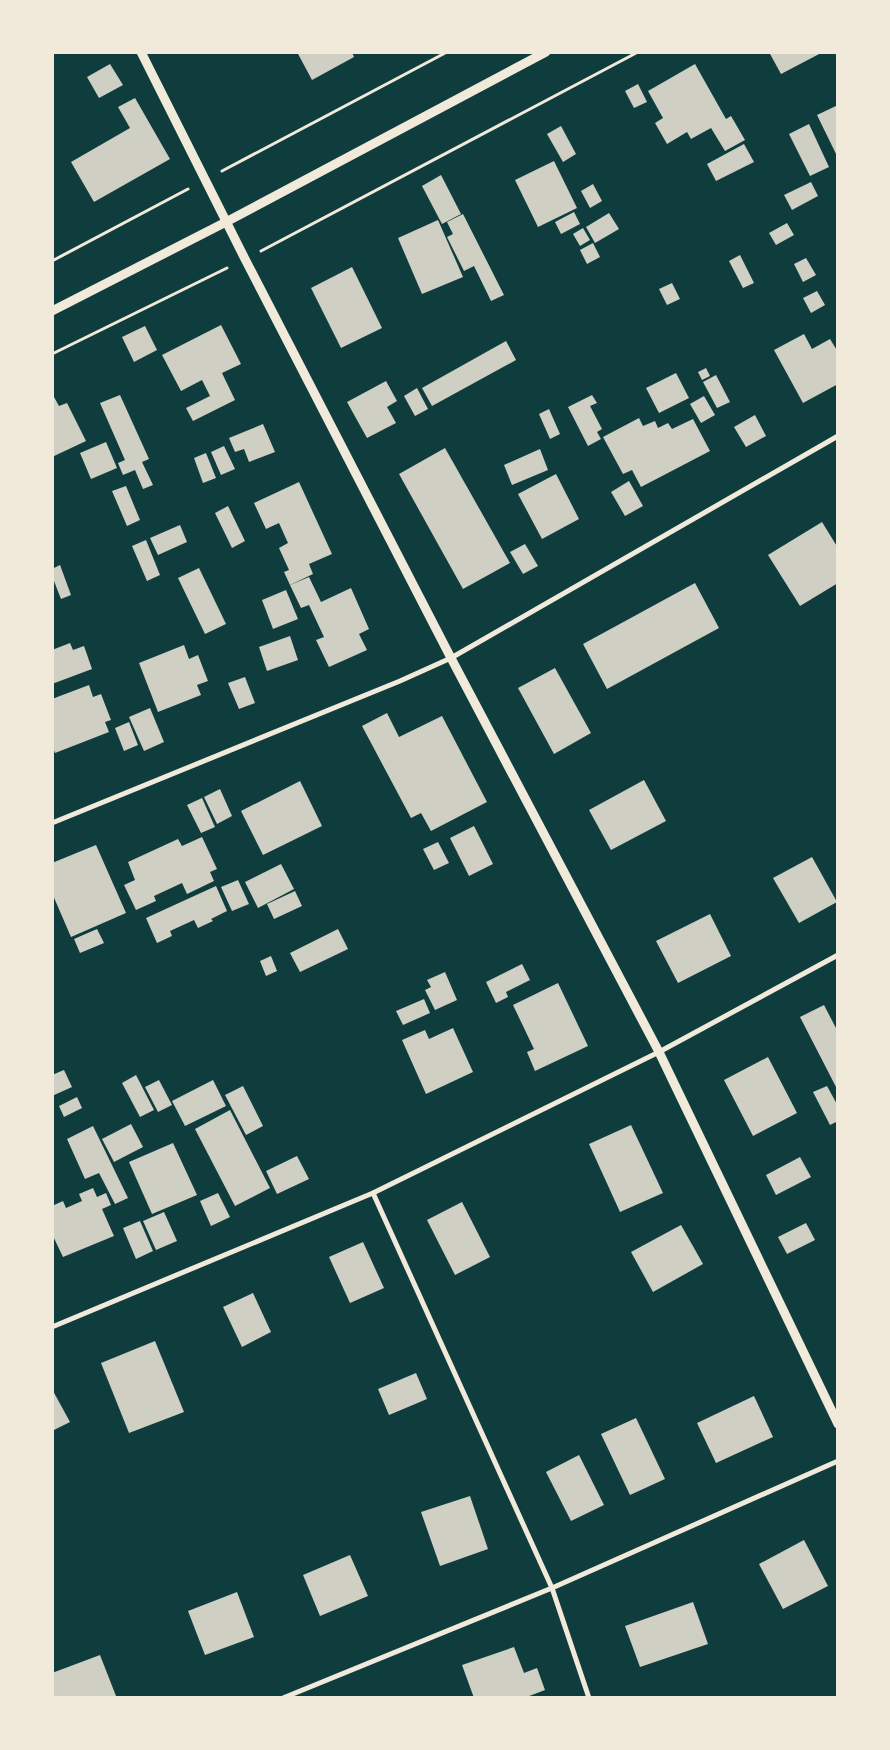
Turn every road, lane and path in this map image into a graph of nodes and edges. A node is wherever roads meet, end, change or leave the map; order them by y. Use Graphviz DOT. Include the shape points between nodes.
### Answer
graph roads {
  1 [pos="141,52"];
  2 [pos="447,52"];
  3 [pos="546,52"];
  4 [pos="638,52"];
  5 [pos="205,180"];
  6 [pos="226,222"];
  7 [pos="245,260"];
  8 [pos="52,261"];
  9 [pos="52,311"];
  10 [pos="52,354"];
  11 [pos="838,436"];
  12 [pos="451,658"];
  13 [pos="52,823"];
  14 [pos="838,955"];
  15 [pos="659,1052"];
  16 [pos="373,1193"];
  17 [pos="52,1327"];
  18 [pos="838,1424"];
  19 [pos="838,1461"];
  20 [pos="552,1588"];
  21 [pos="283,1698"];
  22 [pos="589,1698"];
  1 -- 5 [label="street"];
  2 -- 5 [label="path"];
  3 -- 6 [label="street"];
  4 -- 7 [label="path"];
  5 -- 6 [label="street"];
  5 -- 8 [label="path"];
  6 -- 7 [label="street"];
  6 -- 9 [label="street"];
  7 -- 10 [label="path"];
  7 -- 12 [label="street"];
  11 -- 12 [label="street"];
  12 -- 13 [label="street"];
  12 -- 15 [label="street"];
  14 -- 15 [label="street"];
  15 -- 16 [label="street"];
  15 -- 18 [label="street"];
  16 -- 17 [label="street"];
  16 -- 20 [label="street"];
  19 -- 20 [label="street"];
  20 -- 21 [label="street"];
  20 -- 22 [label="street"];
}
